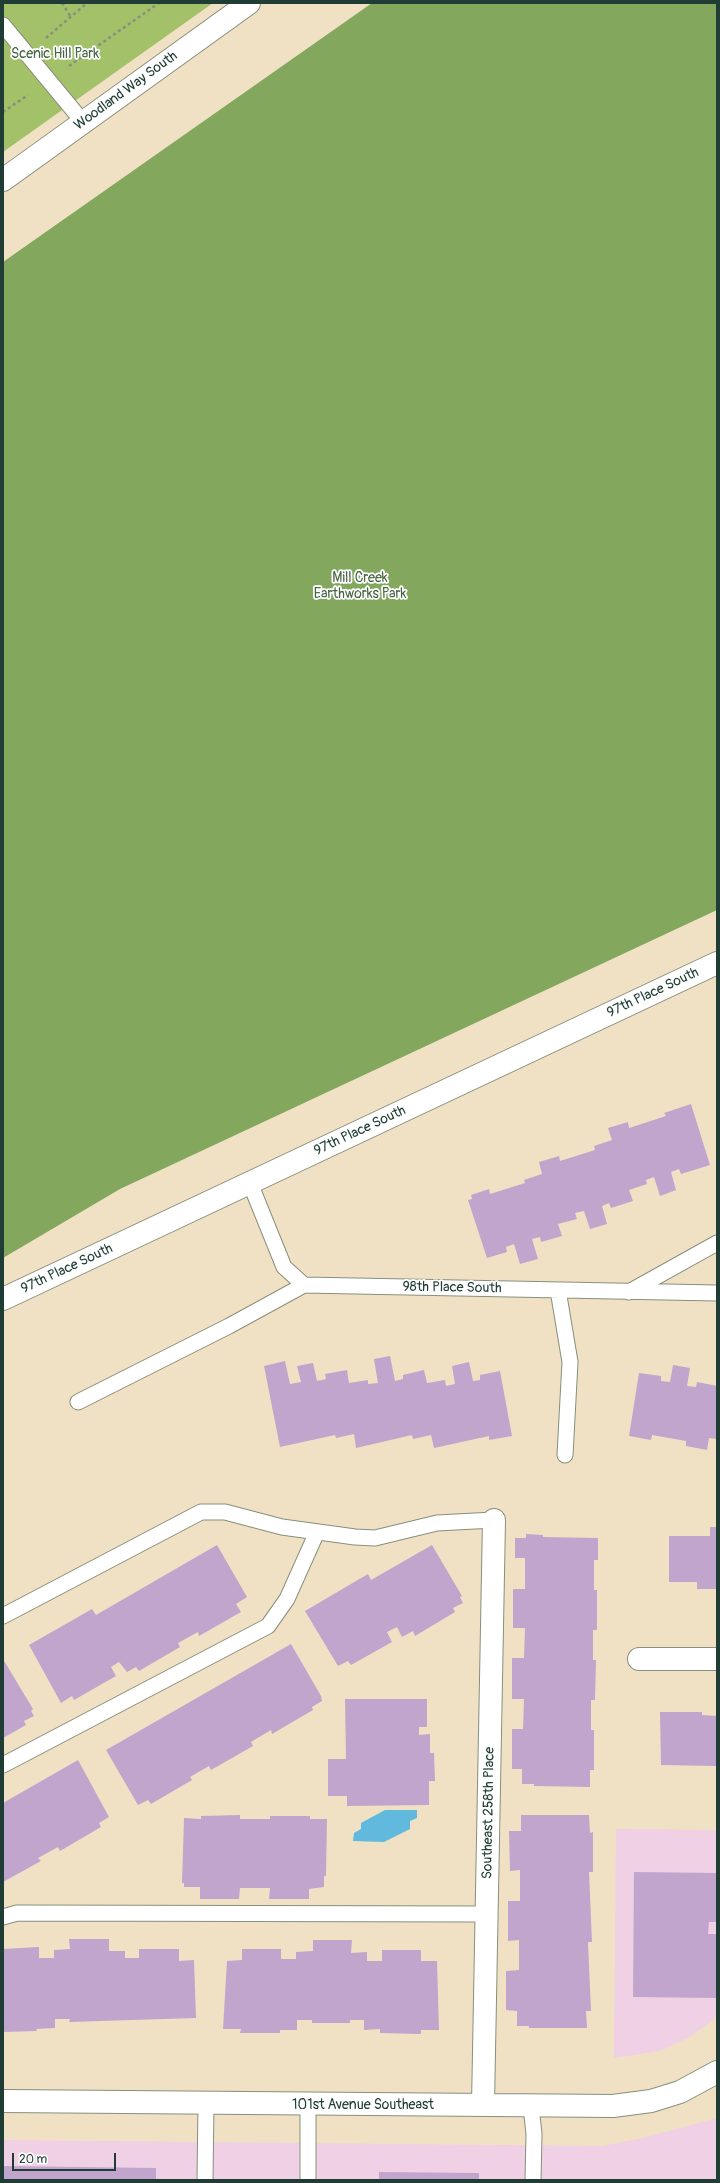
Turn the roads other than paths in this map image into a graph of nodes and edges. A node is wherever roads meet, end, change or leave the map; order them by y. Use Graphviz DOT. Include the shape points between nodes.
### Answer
graph roads {
  1 [pos="249,3"];
  2 [pos="3,25"];
  3 [pos="83,122"];
  4 [pos="3,180"];
  5 [pos="717,963"];
  6 [pos="250,1183"];
  7 [pos="717,1243"];
  8 [pos="304,1286"];
  9 [pos="558,1290"];
  10 [pos="628,1293"];
  11 [pos="717,1293"];
  12 [pos="3,1299"];
  13 [pos="78,1402"];
  14 [pos="565,1455"];
  15 [pos="494,1520"];
  16 [pos="317,1532"];
  17 [pos="3,1616"];
  18 [pos="639,1658"];
  19 [pos="717,1659"];
  20 [pos="3,1765"];
  21 [pos="487,1914"];
  22 [pos="3,1917"];
  23 [pos="717,2072"];
  24 [pos="3,2101"];
  25 [pos="206,2104"];
  26 [pos="308,2105"];
  27 [pos="483,2105"];
  28 [pos="532,2106"];
  29 [pos="205,2180"];
  30 [pos="308,2180"];
  31 [pos="533,2180"];
  1 -- 3 [label="street, Woodland Way South"];
  2 -- 3 [label="lane"];
  3 -- 4 [label="street, Woodland Way South"];
  5 -- 6 [label="street, 97th Place South"];
  6 -- 8 [label="lane" via="284,1267"];
  6 -- 12 [label="street, 97th Place South"];
  7 -- 10 [label="lane"];
  8 -- 9 [label="lane, 98th Place South"];
  8 -- 13 [label="lane"];
  9 -- 10 [label="lane, 98th Place South"];
  9 -- 14 [label="lane" via="570,1362"];
  10 -- 11 [label="lane, 98th Place South"];
  15 -- 16 [label="lane" via="437,1523 375,1538"];
  15 -- 21 [label="street, Southeast 258th Place"];
  16 -- 17 [label="lane" via="282,1527 225,1512 201,1512"];
  16 -- 20 [label="lane" via="287,1599 268,1626"];
  18 -- 19 [label="street"];
  21 -- 22 [label="lane" via="17,1913"];
  21 -- 27 [label="street, Southeast 258th Place"];
  23 -- 28 [label="street, 101st Avenue Southeast" via="680,2092 651,2101 613,2106"];
  24 -- 25 [label="street, 101st Avenue Southeast"];
  25 -- 26 [label="street, 101st Avenue Southeast"];
  25 -- 29 [label="lane"];
  26 -- 27 [label="street, 101st Avenue Southeast"];
  26 -- 30 [label="lane"];
  27 -- 28 [label="street, 101st Avenue Southeast"];
  28 -- 31 [label="lane"];
}
